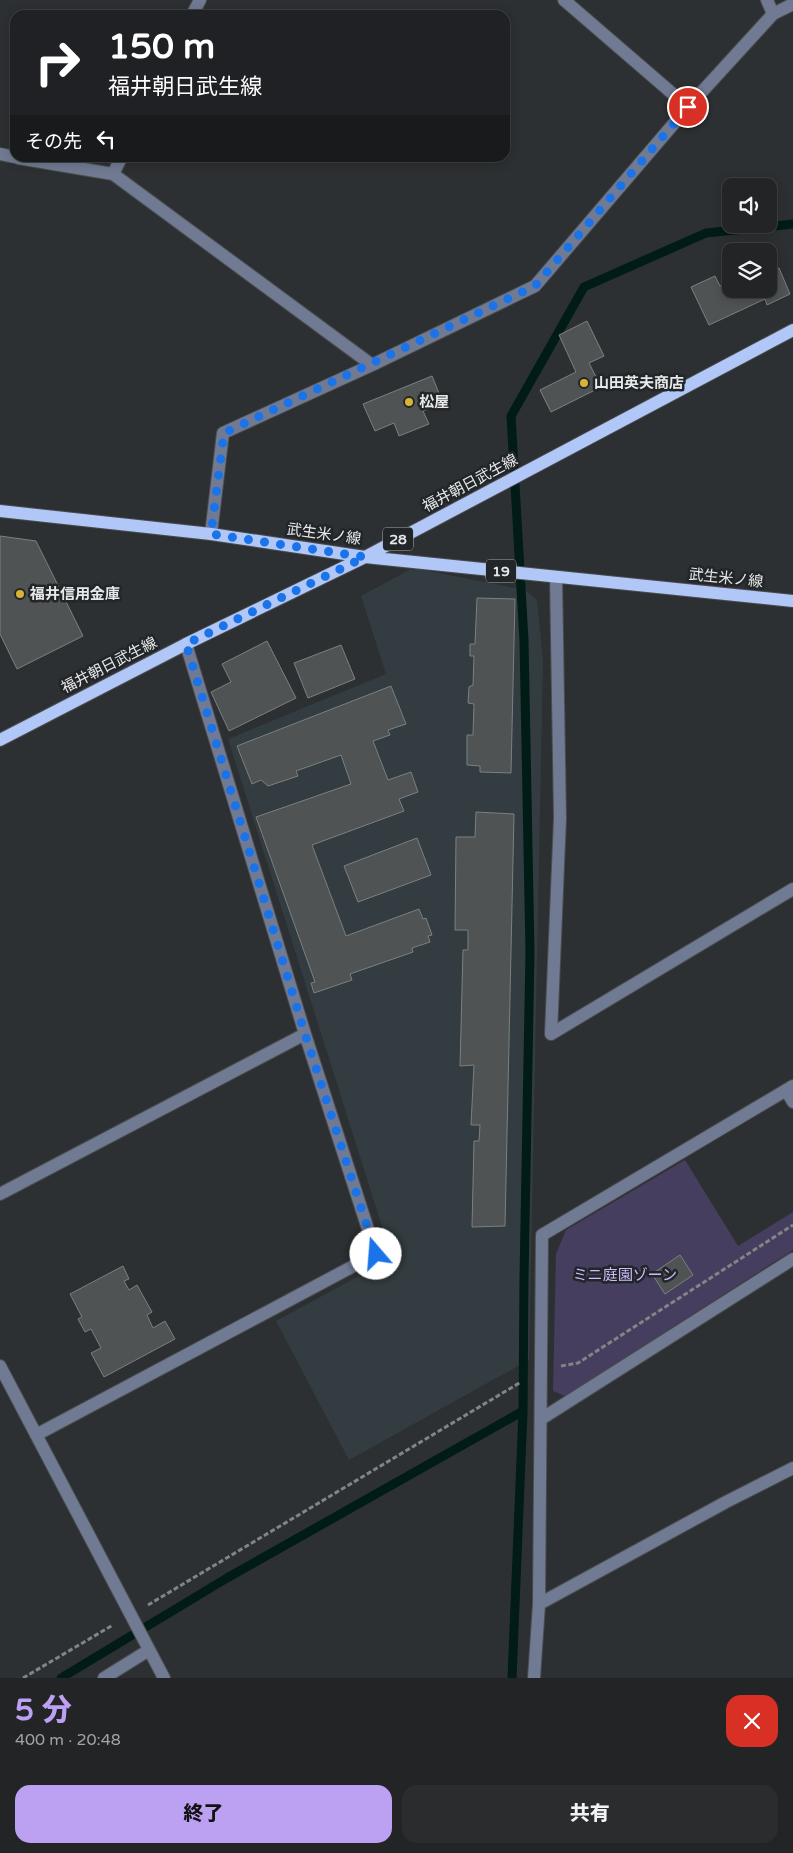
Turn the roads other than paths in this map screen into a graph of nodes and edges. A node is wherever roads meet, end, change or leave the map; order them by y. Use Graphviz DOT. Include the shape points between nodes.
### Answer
graph roads {
  1 [pos="564,0"];
  2 [pos="767,0"];
  3 [pos="793,4"];
  4 [pos="773,14"];
  5 [pos="688,107"];
  6 [pos="45,162"];
  7 [pos="119,162"];
  8 [pos="113,174"];
  9 [pos="793,330"];
  10 [pos="372,365"];
  11 [pos="0,511"];
  12 [pos="211,534"];
  13 [pos="365,557"];
  14 [pos="556,577"];
  15 [pos="793,601"];
  16 [pos="186,644"];
  17 [pos="0,740"];
  18 [pos="793,889"];
  19 [pos="305,1034"];
  20 [pos="789,1088"];
  21 [pos="793,1102"];
  22 [pos="0,1194"];
  23 [pos="793,1259"];
  24 [pos="0,1366"];
  25 [pos="540,1419"];
  26 [pos="36,1435"];
  27 [pos="793,1468"];
  28 [pos="538,1604"];
  29 [pos="149,1650"];
  30 [pos="104,1678"];
  31 [pos="164,1678"];
  32 [pos="534,1678"];
  1 -- 5 [label="street"];
  2 -- 4 [label="street"];
  3 -- 4 [label="street"];
  4 -- 5 [label="street"];
  5 -- 10 [label="street" via="535,286"];
  6 -- 8 [label="street"];
  7 -- 8 [label="street"];
  8 -- 10 [label="street"];
  9 -- 13 [label="main road, 福井朝日武生線 / 28"];
  10 -- 12 [label="street" via="224,433"];
  11 -- 12 [label="main road, 武生米ノ線 / 19"];
  12 -- 13 [label="main road, 武生米ノ線 / 19"];
  13 -- 14 [label="main road, 武生米ノ線 / 19"];
  13 -- 16 [label="main road, 福井朝日武生線 / 28"];
  14 -- 15 [label="main road, 武生米ノ線 / 19"];
  14 -- 18 [label="street" via="560,818 550,1034"];
  16 -- 17 [label="main road, 福井朝日武生線 / 28"];
  16 -- 19 [label="street"];
  19 -- 22 [label="street"];
  19 -- 26 [label="street" via="376,1254"];
  20 -- 21 [label="street"];
  20 -- 25 [label="street" via="542,1235"];
  23 -- 25 [label="street"];
  24 -- 26 [label="street"];
  25 -- 28 [label="street"];
  26 -- 29 [label="street"];
  27 -- 28 [label="street"];
  28 -- 32 [label="street"];
  29 -- 30 [label="street"];
  29 -- 31 [label="street"];
}
